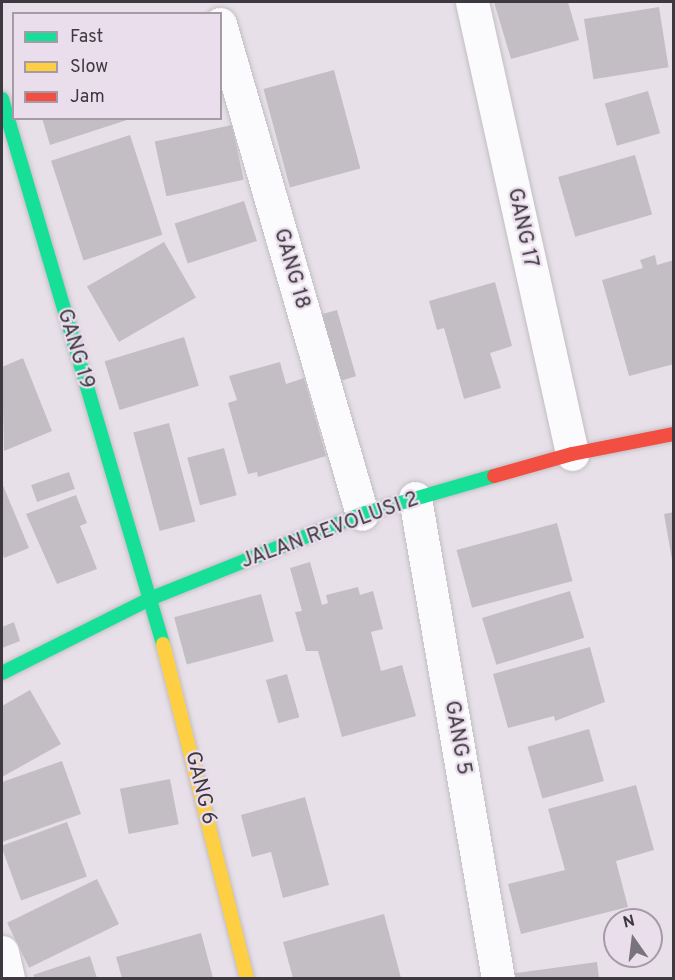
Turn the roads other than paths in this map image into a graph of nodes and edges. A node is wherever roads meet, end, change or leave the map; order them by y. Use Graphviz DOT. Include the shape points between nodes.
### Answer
graph roads {
  1 [pos="472,2"];
  2 [pos="222,31"];
  3 [pos="2,99"];
  4 [pos="674,434"];
  5 [pos="572,454"];
  6 [pos="415,498"];
  7 [pos="362,514"];
  8 [pos="152,598"];
  9 [pos="2,674"];
  10 [pos="2,952"];
  11 [pos="8,978"];
  12 [pos="248,978"];
  13 [pos="498,978"];
  1 -- 5 [label="street, GANG 17"];
  2 -- 7 [label="street, GANG 18"];
  3 -- 8 [label="street, GANG 19"];
  4 -- 5 [label="street, JALAN REVOLUSI 2"];
  5 -- 6 [label="street, JALAN REVOLUSI 2"];
  6 -- 7 [label="street, JALAN REVOLUSI 2"];
  6 -- 13 [label="street, GANG 5"];
  7 -- 8 [label="street, JALAN REVOLUSI 2"];
  8 -- 9 [label="street, JALAN REVOLUSI 2"];
  8 -- 12 [label="street, GANG 6"];
  10 -- 11 [label="street"];
}
